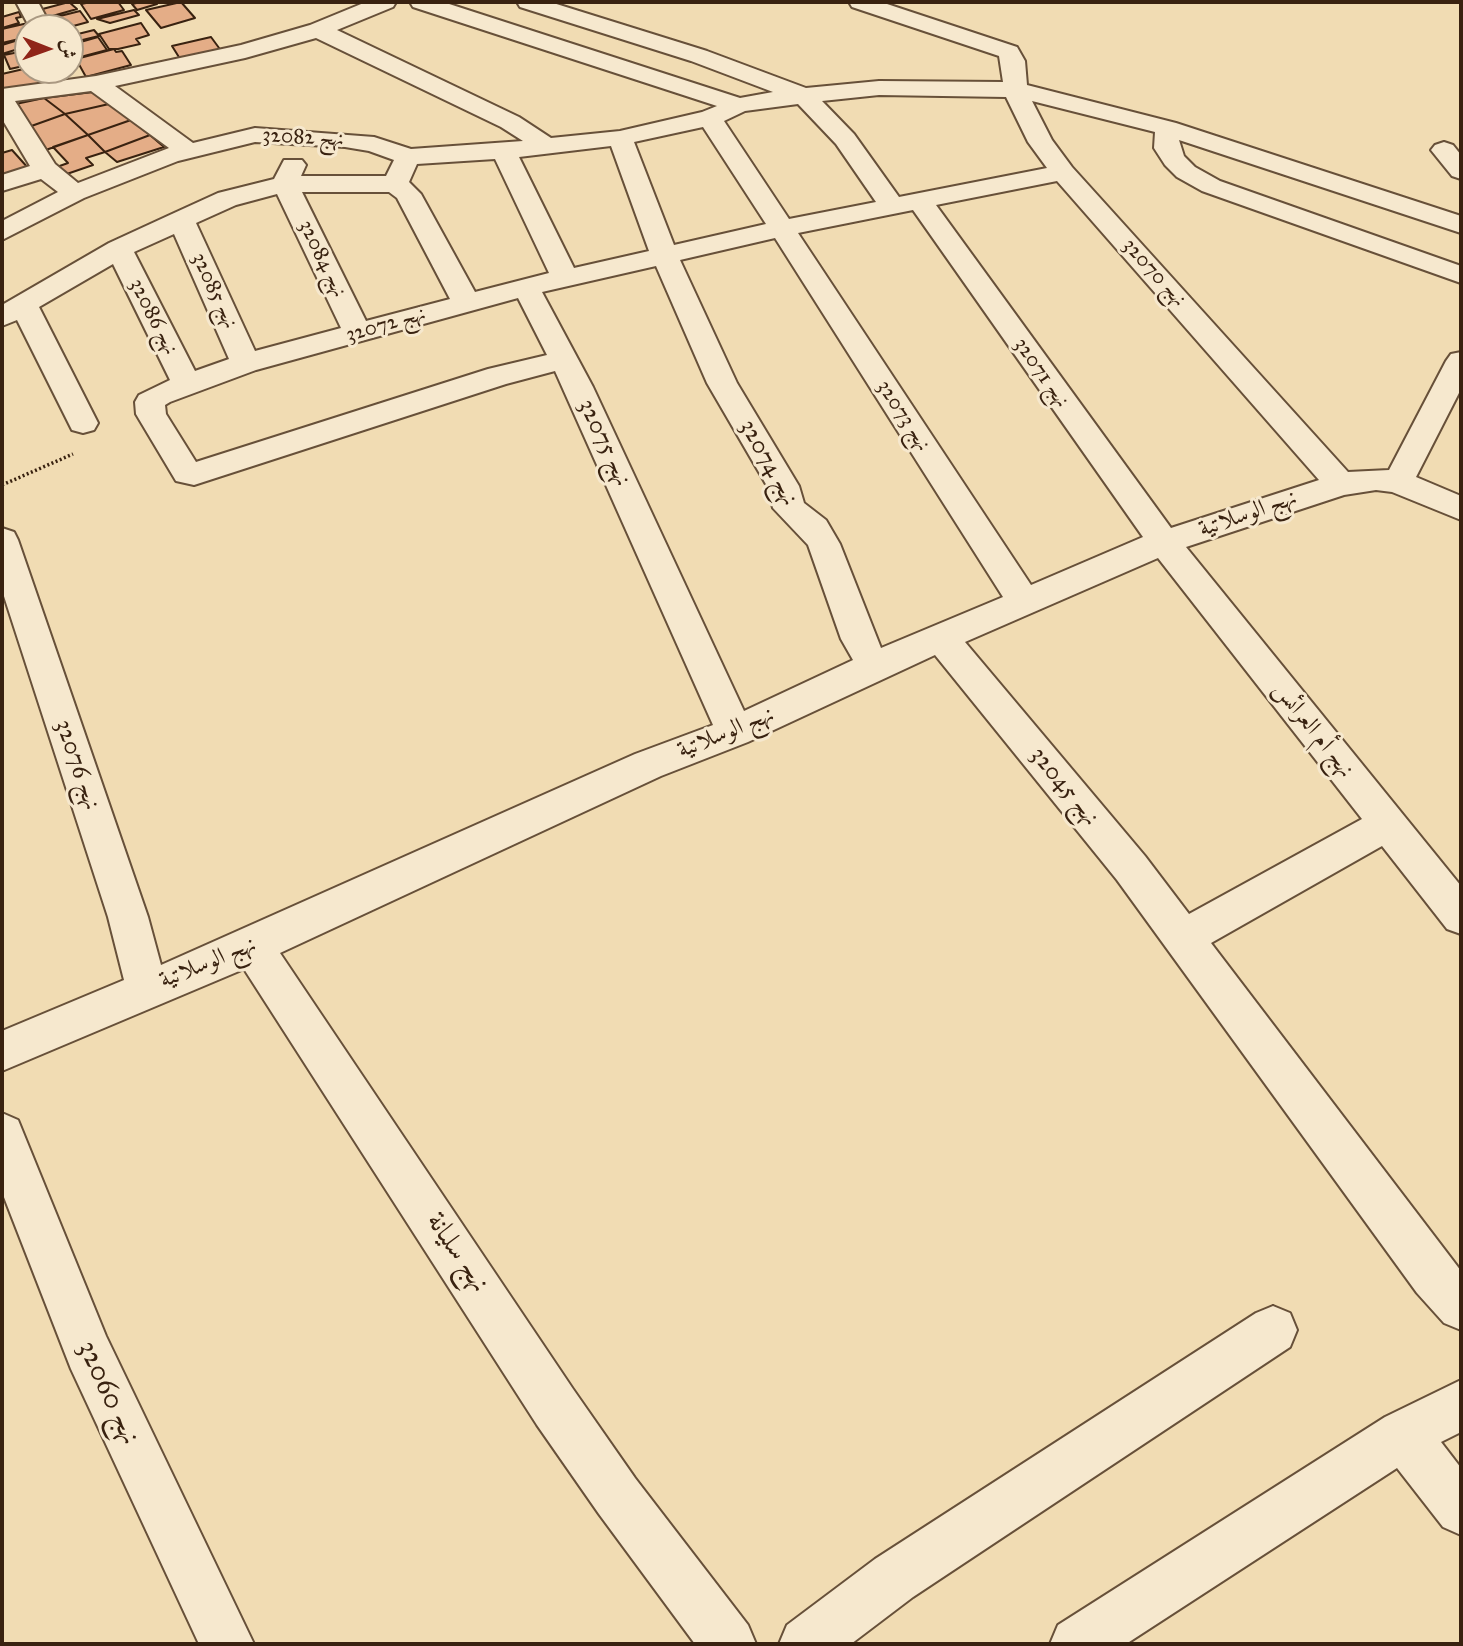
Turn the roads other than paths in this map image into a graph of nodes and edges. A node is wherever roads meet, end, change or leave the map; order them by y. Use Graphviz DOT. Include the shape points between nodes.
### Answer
graph roads {
  1 [pos="385,2"];
  2 [pos="421,2"];
  3 [pos="528,2"];
  4 [pos="860,2"];
  5 [pos="318,30"];
  6 [pos="84,80"];
  7 [pos="84,81"];
  8 [pos="64,84"];
  9 [pos="1014,90"];
  10 [pos="804,96"];
  11 [pos="2,98"];
  12 [pos="739,105"];
  13 [pos="710,118"];
  14 [pos="1167,128"];
  15 [pos="304,138"];
  16 [pos="620,138"];
  17 [pos="545,145"];
  18 [pos="187,150"];
  19 [pos="1444,150"];
  20 [pos="504,151"];
  21 [pos="408,157"];
  22 [pos="45,169"];
  23 [pos="1461,171"];
  24 [pos="1063,172"];
  25 [pos="2,183"];
  26 [pos="285,184"];
  27 [pos="395,184"];
  28 [pos="75,193"];
  29 [pos="906,204"];
  30 [pos="181,220"];
  31 [pos="1461,225"];
  32 [pos="780,229"];
  33 [pos="2,232"];
  34 [pos="119,249"];
  35 [pos="665,256"];
  36 [pos="1461,275"];
  37 [pos="566,279"];
  38 [pos="526,287"];
  39 [pos="466,302"];
  40 [pos="13,311"];
  41 [pos="358,334"];
  42 [pos="564,360"];
  43 [pos="1461,361"];
  44 [pos="246,363"];
  45 [pos="187,384"];
  46 [pos="83,423"];
  47 [pos="1398,482"];
  48 [pos="1341,484"];
  49 [pos="1461,509"];
  50 [pos="2,542"];
  51 [pos="1164,542"];
  52 [pos="1025,603"];
  53 [pos="942,639"];
  54 [pos="873,666"];
  55 [pos="735,732"];
  56 [pos="1387,824"];
  57 [pos="1461,916"];
  58 [pos="1182,939"];
  59 [pos="252,946"];
  60 [pos="147,988"];
  61 [pos="2,1051"];
  62 [pos="2,1135"];
  63 [pos="1461,1306"];
  64 [pos="1273,1330"];
  65 [pos="1461,1405"];
  66 [pos="1403,1435"];
  67 [pos="1461,1509"];
  68 [pos="227,1644"];
  69 [pos="729,1644"];
  70 [pos="806,1644"];
  71 [pos="1077,1644"];
  1 -- 5 [label="street"];
  2 -- 12 [label="street"];
  3 -- 10 [label="street" via="699,56"];
  4 -- 9 [label="street" via="1009,52"];
  5 -- 6 [label="street" via="246,51"];
  5 -- 17 [label="street" via="510,122"];
  7 -- 18 [label="street"];
  8 -- 11 [label="street"];
  9 -- 10 [label="street" via="926,87"];
  9 -- 14 [label="street"];
  9 -- 24 [label="street, نهج 32070" via="1040,142"];
  10 -- 12 [label="street"];
  10 -- 29 [label="street, نهج 32071"];
  11 -- 22 [label="street"];
  12 -- 13 [label="street, نهج 32082"];
  13 -- 16 [label="street, نهج 32082"];
  13 -- 32 [label="street, نهج 32073"];
  14 -- 31 [label="street"];
  14 -- 36 [label="street" via="1167,148 1174,160 1211,186"];
  15 -- 18 [label="street, نهج 32082" via="256,135"];
  15 -- 21 [label="street, نهج 32082" via="374,144"];
  15 -- 26 [label="street"];
  16 -- 17 [label="street, نهج 32082"];
  16 -- 35 [label="street, نهج 32074"];
  17 -- 20 [label="street, نهج 32082"];
  18 -- 28 [label="street, نهج 32082"];
  19 -- 23 [label="street"];
  20 -- 21 [label="street, نهج 32082"];
  20 -- 37 [label="street"];
  21 -- 27 [label="street"];
  22 -- 25 [label="street"];
  22 -- 28 [label="street"];
  24 -- 29 [label="street"];
  24 -- 48 [label="street, نهج 32070"];
  26 -- 27 [label="street"];
  26 -- 30 [label="street" via="228,199"];
  26 -- 41 [label="street, نهج 32084"];
  27 -- 39 [label="street" via="408,194"];
  28 -- 33 [label="street, نهج 32082"];
  29 -- 32 [label="street"];
  29 -- 51 [label="street, نهج 32071"];
  30 -- 34 [label="street"];
  30 -- 44 [label="street, نهج 32085"];
  32 -- 35 [label="street"];
  32 -- 52 [label="street, نهج 32073"];
  34 -- 40 [label="street"];
  34 -- 45 [label="street, نهج 32086"];
  35 -- 37 [label="street"];
  35 -- 54 [label="street, نهج 32074" via="722,383 783,486 789,508 814,528 824,544 858,639"];
  37 -- 38 [label="street"];
  38 -- 39 [label="street, نهج 32072"];
  38 -- 42 [label="street, نهج 32075"];
  39 -- 41 [label="street, نهج 32072"];
  40 -- 46 [label="street"];
  41 -- 44 [label="street, نهج 32072"];
  42 -- 45 [label="street, نهج 32072" via="498,376 192,474 187,473 150,414 150,402"];
  42 -- 55 [label="street, نهج 32075"];
  43 -- 47 [label="street"];
  44 -- 45 [label="street, نهج 32072"];
  47 -- 48 [label="street, نهج الوسلاتية" via="1376,479"];
  47 -- 49 [label="street, نهج الوسلاتية"];
  48 -- 51 [label="street, نهج الوسلاتية"];
  50 -- 60 [label="street, نهج 32076" via="128,917"];
  51 -- 52 [label="street, نهج الوسلاتية"];
  51 -- 56 [label="street, نهج أم العرائس"];
  52 -- 53 [label="street, نهج الوسلاتية"];
  53 -- 54 [label="street, نهج الوسلاتية"];
  53 -- 58 [label="street, نهج 32045" via="1131,868"];
  54 -- 55 [label="street, نهج الوسلاتية"];
  55 -- 59 [label="street, نهج الوسلاتية" via="648,765"];
  56 -- 57 [label="street, نهج أم العرائس"];
  56 -- 58 [label="street"];
  58 -- 63 [label="street, نهج 32045"];
  59 -- 60 [label="street, نهج الوسلاتية"];
  59 -- 69 [label="street, نهج سليانة" via="555,1407"];
  60 -- 61 [label="street, نهج الوسلاتية"];
  62 -- 68 [label="street, نهج 32060" via="88,1352"];
  64 -- 70 [label="street" via="894,1577"];
  65 -- 66 [label="street"];
  66 -- 67 [label="street"];
  66 -- 71 [label="street"];
}
